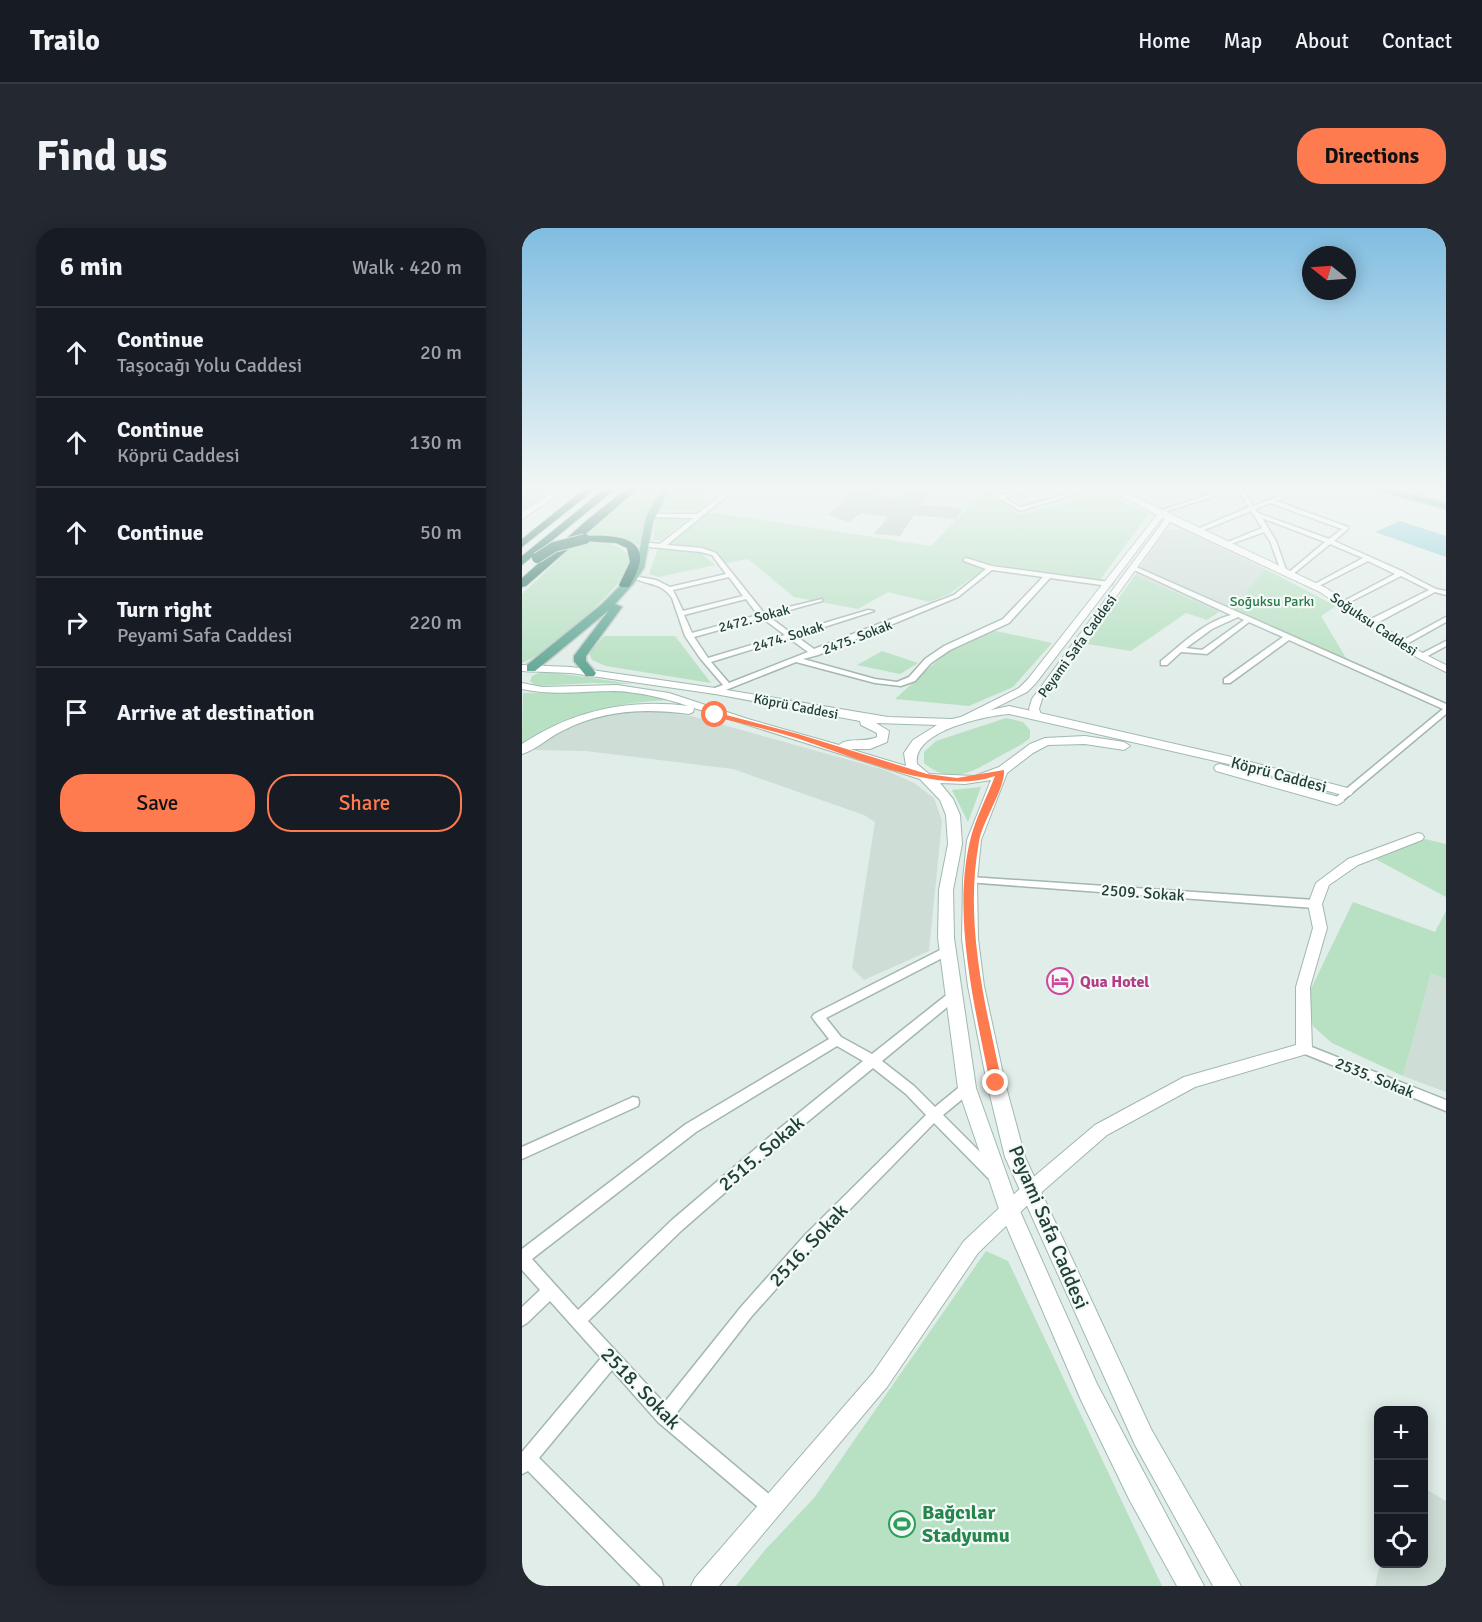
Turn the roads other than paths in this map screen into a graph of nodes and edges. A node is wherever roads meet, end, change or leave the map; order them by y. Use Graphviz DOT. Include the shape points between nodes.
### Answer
graph roads {
  1 [pos="537,549"];
  2 [pos="550,549"];
  3 [pos="560,549"];
  4 [pos="634,549"];
  5 [pos="644,549"];
  6 [pos="649,549"];
  7 [pos="692,549"];
  8 [pos="1136,549"];
  9 [pos="1144,549"];
  10 [pos="1238,549"];
  11 [pos="1276,549"];
  12 [pos="1318,549"];
  13 [pos="1347,549"];
  14 [pos="1369,558"];
  15 [pos="966,560"];
  16 [pos="522,562"];
  17 [pos="991,568"];
  18 [pos="1134,568"];
  19 [pos="522,571"];
  20 [pos="1287,572"];
  21 [pos="1402,573"];
  22 [pos="730,575"];
  23 [pos="1050,576"];
  24 [pos="639,579"];
  25 [pos="522,584"];
  26 [pos="1109,584"];
  27 [pos="626,585"];
  28 [pos="1315,586"];
  29 [pos="669,589"];
  30 [pos="1434,590"];
  31 [pos="1446,593"];
  32 [pos="746,597"];
  33 [pos="820,600"];
  34 [pos="1344,603"];
  35 [pos="870,611"];
  36 [pos="682,613"];
  37 [pos="1239,615"];
  38 [pos="762,616"];
  39 [pos="1446,619"];
  40 [pos="1248,620"];
  41 [pos="1372,622"];
  42 [pos="689,636"];
  43 [pos="789,636"];
  44 [pos="1287,638"];
  45 [pos="1402,643"];
  46 [pos="1446,643"];
  47 [pos="559,646"];
  48 [pos="1178,650"];
  49 [pos="582,651"];
  50 [pos="815,653"];
  51 [pos="1421,656"];
  52 [pos="797,660"];
  53 [pos="706,662"];
  54 [pos="1164,663"];
  55 [pos="1446,669"];
  56 [pos="525,670"];
  57 [pos="590,673"];
  58 [pos="1227,681"];
  59 [pos="522,686"];
  60 [pos="728,686"];
  61 [pos="715,691"];
  62 [pos="1446,709"];
  63 [pos="843,715"];
  64 [pos="1037,717"];
  65 [pos="963,720"];
  66 [pos="744,722"];
  67 [pos="795,735"];
  68 [pos="1044,742"];
  69 [pos="522,750"];
  70 [pos="1002,771"];
  71 [pos="926,777"];
  72 [pos="1341,796"];
  73 [pos="1418,837"];
  74 [pos="970,880"];
  75 [pos="1315,904"];
  76 [pos="948,950"];
  77 [pos="953,996"];
  78 [pos="837,1040"];
  79 [pos="1304,1049"];
  80 [pos="873,1061"];
  81 [pos="967,1088"];
  82 [pos="633,1102"];
  83 [pos="1446,1106"];
  84 [pos="935,1114"];
  85 [pos="522,1153"];
  86 [pos="1002,1182"];
  87 [pos="1030,1191"];
  88 [pos="1009,1209"];
  89 [pos="522,1258"];
  90 [pos="551,1290"];
  91 [pos="522,1318"];
  92 [pos="578,1320"];
  93 [pos="612,1358"];
  94 [pos="664,1416"];
  95 [pos="525,1462"];
  96 [pos="770,1506"];
  97 [pos="654,1586"];
  98 [pos="703,1586"];
  99 [pos="1191,1586"];
  100 [pos="1228,1586"];
  1 -- 16 [label="highway"];
  2 -- 19 [label="highway, bridge"];
  3 -- 25 [label="highway"];
  4 -- 27 [label="highway, bridge" via="636,561"];
  5 -- 27 [label="main road" via="640,567"];
  6 -- 24 [label="main road" via="647,567"];
  7 -- 22 [label="street" via="710,552"];
  8 -- 26 [label="street, Peyami Safa Caddesi"];
  9 -- 18 [label="street, Peyami Safa Caddesi"];
  10 -- 20 [label="street, Soğuksu Caddesi"];
  11 -- 20 [label="street"];
  12 -- 20 [label="street"];
  13 -- 14 [label="street"];
  14 -- 21 [label="street"];
  14 -- 28 [label="street"];
  15 -- 17 [label="street"];
  17 -- 23 [label="street"];
  17 -- 50 [label="street, 2475. Sokak" via="956,596"];
  18 -- 37 [label="street"];
  18 -- 64 [label="street, Peyami Safa Caddesi" via="1037,699"];
  20 -- 28 [label="street, Soğuksu Caddesi"];
  21 -- 30 [label="street"];
  21 -- 34 [label="street"];
  22 -- 29 [label="street"];
  22 -- 32 [label="street"];
  23 -- 26 [label="street"];
  23 -- 52 [label="street" via="1006,621 947,648 912,679 898,684"];
  24 -- 29 [label="street"];
  24 -- 49 [label="main road"];
  26 -- 65 [label="street, Peyami Safa Caddesi" via="1023,690"];
  27 -- 47 [label="main road"];
  28 -- 34 [label="street, Soğuksu Caddesi"];
  29 -- 36 [label="street"];
  30 -- 31 [label="street"];
  30 -- 41 [label="street"];
  32 -- 36 [label="street"];
  32 -- 38 [label="street"];
  33 -- 38 [label="street, 2472. Sokak"];
  34 -- 41 [label="street, Soğuksu Caddesi"];
  35 -- 43 [label="street, 2474. Sokak"];
  36 -- 42 [label="street"];
  37 -- 40 [label="street"];
  37 -- 48 [label="street" via="1227,617"];
  38 -- 42 [label="street, 2472. Sokak"];
  38 -- 43 [label="street"];
  39 -- 45 [label="street"];
  40 -- 44 [label="street"];
  40 -- 48 [label="street" via="1204,652"];
  41 -- 45 [label="street, Soğuksu Caddesi"];
  42 -- 53 [label="street"];
  43 -- 50 [label="street"];
  43 -- 53 [label="street, 2474. Sokak"];
  44 -- 58 [label="street"];
  44 -- 62 [label="street"];
  45 -- 51 [label="street, Soğuksu Caddesi"];
  46 -- 51 [label="street"];
  47 -- 49 [label="main road" via="562,651"];
  47 -- 56 [label="main road"];
  48 -- 54 [label="street"];
  49 -- 57 [label="main road" via="580,661"];
  50 -- 52 [label="street, 2475. Sokak"];
  51 -- 55 [label="street, Soğuksu Caddesi"];
  52 -- 60 [label="street, 2475. Sokak"];
  53 -- 60 [label="street"];
  56 -- 57 [label="main road, Köprü Caddesi"];
  57 -- 61 [label="main road, Köprü Caddesi"];
  59 -- 66 [label="main road, Köprü Caddesi" via="530,690 617,688 650,692"];
  60 -- 61 [label="street, 2475. Sokak"];
  61 -- 63 [label="main road, Köprü Caddesi"];
  62 -- 72 [label="street"];
  63 -- 65 [label="main road, Köprü Caddesi" via="915,723"];
  63 -- 67 [label="main road" via="879,727 883,740 853,746"];
  64 -- 65 [label="main road, Köprü Caddesi" via="1021,711 997,711"];
  64 -- 68 [label="main road" via="1045,733"];
  64 -- 72 [label="main road, Köprü Caddesi" via="1236,762"];
  65 -- 71 [label="main road" via="928,734 910,751 911,765"];
  66 -- 67 [label="main road, Köprü Caddesi"];
  66 -- 69 [label="main road" via="685,709 618,709 566,724"];
  67 -- 71 [label="main road, Köprü Caddesi"];
  68 -- 70 [label="main road"];
  68 -- 72 [label="main road, Köprü Caddesi" via="1092,741 1136,748"];
  70 -- 71 [label="main road, Köprü Caddesi" via="957,780"];
  70 -- 74 [label="main road, Peyami Safa Caddesi" via="974,840"];
  71 -- 76 [label="main road" via="946,799 953,815 955,844 946,890"];
  73 -- 75 [label="street" via="1353,862 1323,884"];
  74 -- 75 [label="street, 2509. Sokak"];
  74 -- 87 [label="main road, Peyami Safa Caddesi" via="970,939 976,986 1012,1146"];
  75 -- 79 [label="street" via="1320,928 1303,987"];
  76 -- 77 [label="main road"];
  76 -- 78 [label="street" via="818,1017"];
  77 -- 80 [label="street, 2515. Sokak"];
  77 -- 81 [label="main road"];
  78 -- 80 [label="street"];
  78 -- 89 [label="street" via="691,1128"];
  79 -- 83 [label="street, 2535. Sokak"];
  79 -- 87 [label="street" via="1190,1082 1101,1130"];
  80 -- 84 [label="street"];
  80 -- 92 [label="street, 2515. Sokak" via="694,1211"];
  81 -- 84 [label="street, 2516. Sokak"];
  81 -- 86 [label="main road"];
  82 -- 85 [label="street"];
  84 -- 86 [label="street"];
  84 -- 94 [label="street, 2516. Sokak" via="810,1240 746,1312"];
  86 -- 88 [label="main road"];
  87 -- 88 [label="street"];
  87 -- 100 [label="main road, Peyami Safa Caddesi" via="1143,1437"];
  88 -- 96 [label="street" via="971,1247 880,1380"];
  88 -- 99 [label="main road" via="1089,1392"];
  89 -- 90 [label="street, 2518. Sokak"];
  90 -- 91 [label="street"];
  90 -- 92 [label="street, 2518. Sokak"];
  92 -- 93 [label="street, 2518. Sokak"];
  93 -- 94 [label="street, 2518. Sokak"];
  93 -- 95 [label="street"];
  94 -- 96 [label="street, 2518. Sokak"];
  95 -- 97 [label="street"];
  96 -- 98 [label="street"];
}
